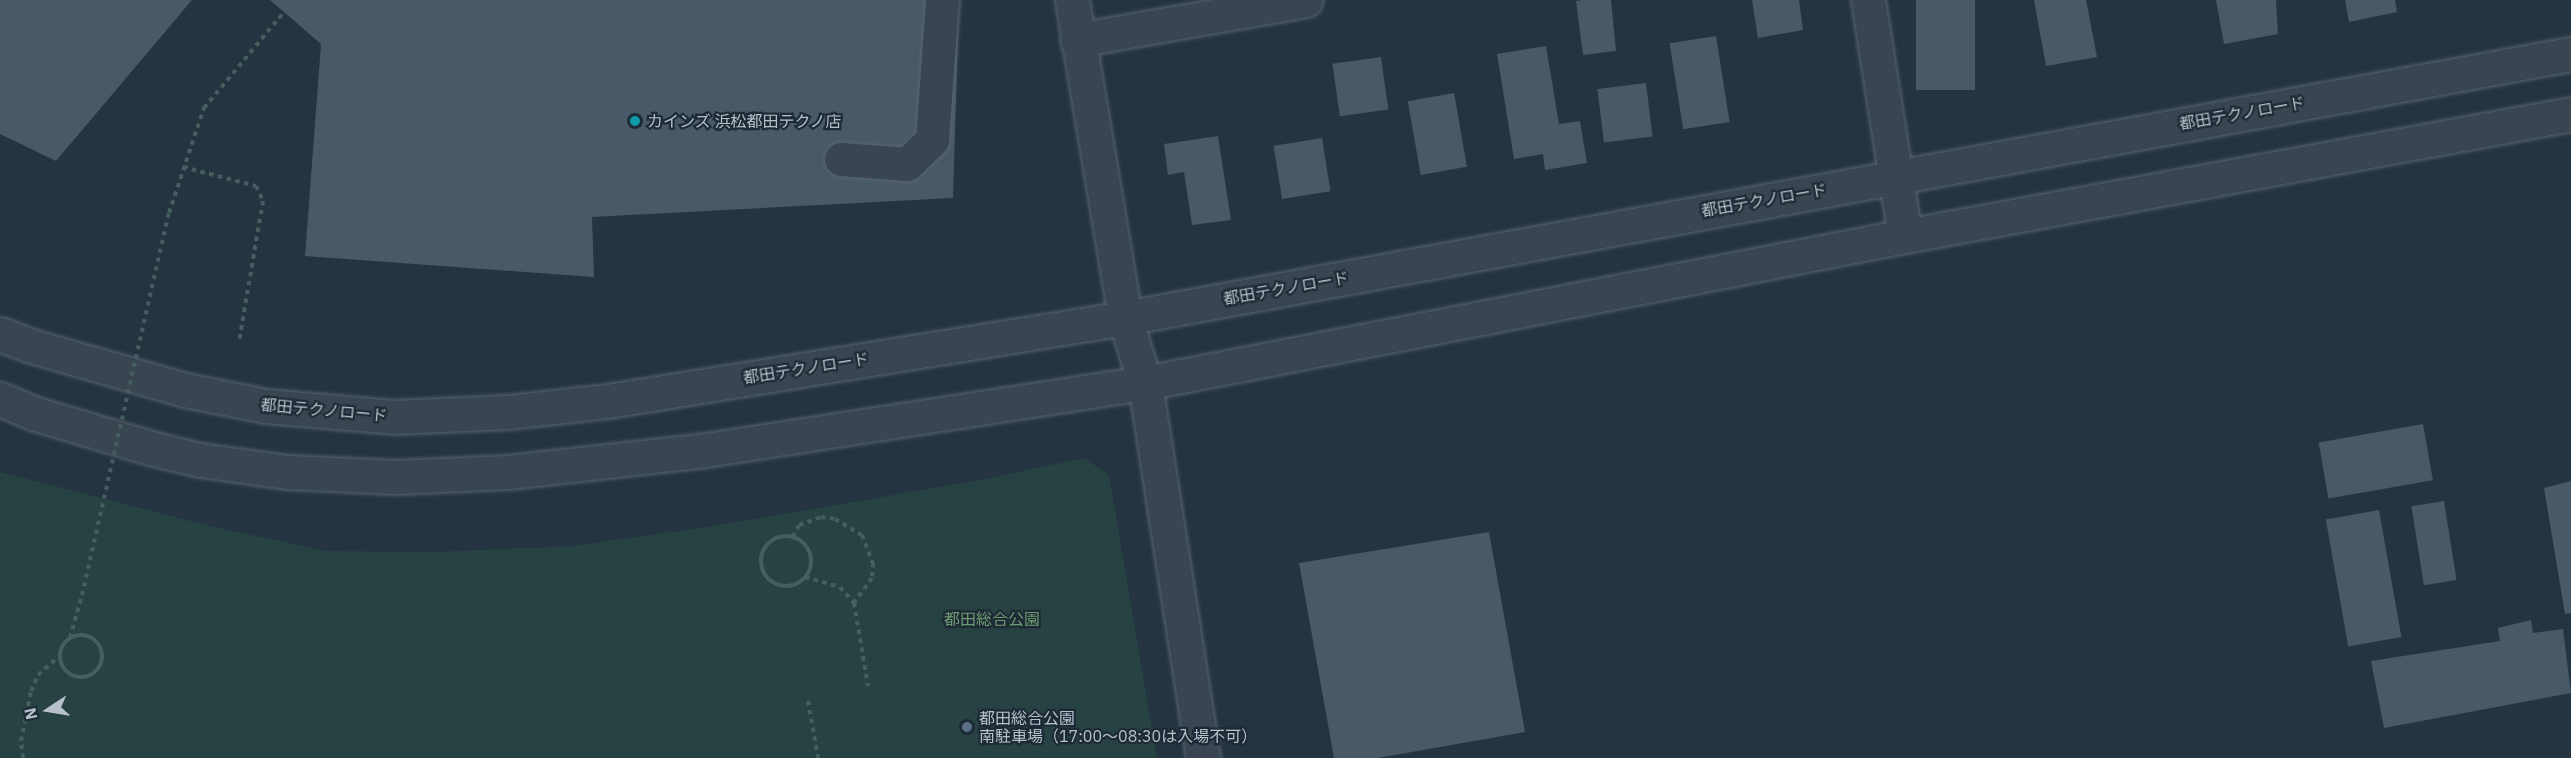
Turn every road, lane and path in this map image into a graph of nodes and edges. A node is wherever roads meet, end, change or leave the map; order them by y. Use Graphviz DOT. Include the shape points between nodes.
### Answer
graph roads {
  1 [pos="942,0"];
  2 [pos="1072,0"];
  3 [pos="1306,0"];
  4 [pos="1868,0"];
  5 [pos="284,12"];
  6 [pos="1077,40"];
  7 [pos="2571,54"];
  8 [pos="2571,114"];
  9 [pos="841,159"];
  10 [pos="183,167"];
  11 [pos="1896,176"];
  12 [pos="1905,236"];
  13 [pos="1125,318"];
  14 [pos="0,334"];
  15 [pos="239,342"];
  16 [pos="1145,383"];
  17 [pos="0,399"];
  18 [pos="793,537"];
  19 [pos="806,577"];
  20 [pos="854,603"];
  21 [pos="70,638"];
  22 [pos="60,655"];
  23 [pos="868,686"];
  24 [pos="808,701"];
  25 [pos="23,758"];
  26 [pos="818,758"];
  27 [pos="1203,758"];
  1 -- 9 [label="street" via="932,140 907,164"];
  2 -- 6 [label="street"];
  3 -- 6 [label="street"];
  4 -- 11 [label="street"];
  5 -- 10 [label="path" via="204,108"];
  6 -- 13 [label="street"];
  7 -- 11 [label="street, 都田テクノロード"];
  8 -- 12 [label="street"];
  10 -- 15 [label="path" via="256,186 263,201"];
  10 -- 21 [label="path, bridge"];
  11 -- 12 [label="street"];
  11 -- 13 [label="street, 都田テクノロード"];
  12 -- 16 [label="street"];
  13 -- 14 [label="street, 都田テクノロード" via="608,401 508,412 394,417 266,406 185,390"];
  13 -- 16 [label="street"];
  16 -- 17 [label="street" via="699,451 508,472 396,477 288,472 200,460 36,414"];
  16 -- 27 [label="street"];
  18 -- 19 [label="path" via="810,554 812,562"];
  18 -- 19 [label="path" via="770,542 761,565 769,580 784,586"];
  18 -- 20 [label="path" via="799,525 821,517 835,519 862,534 873,563 872,578"];
  19 -- 20 [label="path" via="840,587"];
  20 -- 23 [label="path"];
  21 -- 22 [label="path"];
  21 -- 22 [label="path" via="84,635 96,642 101,654 99,667 89,676 75,676 64,668"];
  22 -- 25 [label="path" via="38,675 31,691 21,741"];
  24 -- 26 [label="path"];
}
